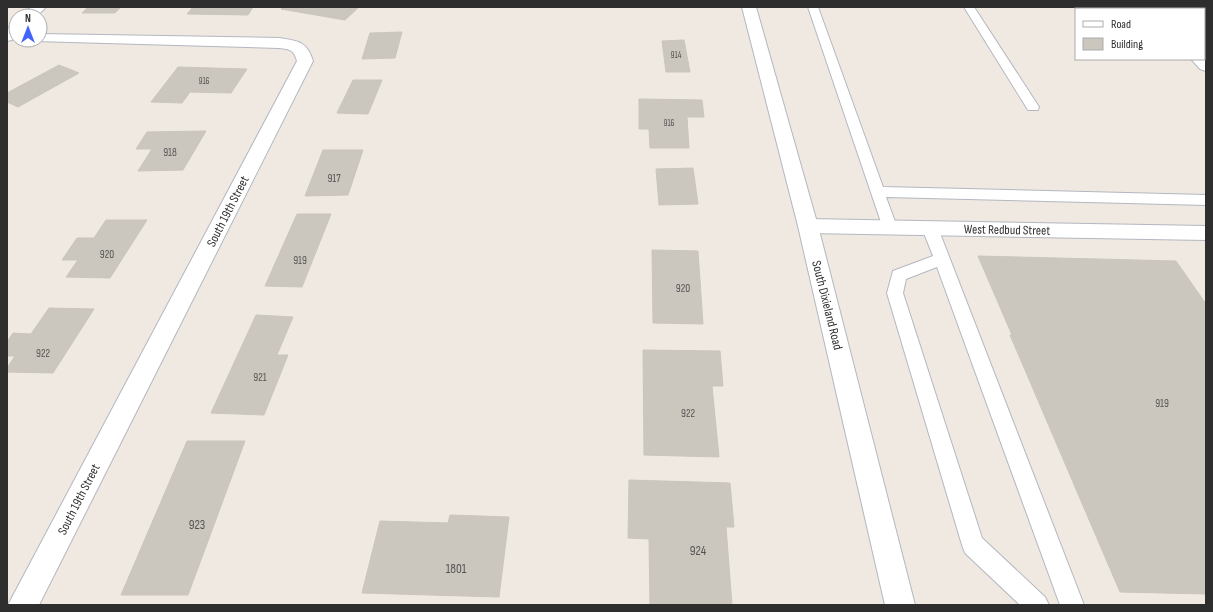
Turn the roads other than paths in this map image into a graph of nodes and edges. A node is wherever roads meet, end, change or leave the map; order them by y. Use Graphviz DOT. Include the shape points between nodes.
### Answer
graph roads {
  1 [pos="749,7"];
  2 [pos="813,7"];
  3 [pos="969,7"];
  4 [pos="48,38"];
  5 [pos="1033,107"];
  6 [pos="877,192"];
  7 [pos="1206,200"];
  8 [pos="808,226"];
  9 [pos="889,227"];
  10 [pos="930,228"];
  11 [pos="1206,232"];
  12 [pos="942,259"];
  13 [pos="23,605"];
  14 [pos="900,605"];
  15 [pos="1037,605"];
  16 [pos="1072,605"];
  1 -- 8 [label="street, South Dixieland Road"];
  2 -- 6 [label="lane"];
  3 -- 5 [label="lane"];
  4 -- 13 [label="street, South 19th Street" via="279,43 294,45 302,51 305,61"];
  6 -- 7 [label="lane"];
  6 -- 9 [label="lane"];
  8 -- 9 [label="street, West Redbud Street"];
  8 -- 14 [label="street, South Dixieland Road"];
  9 -- 10 [label="street, West Redbud Street"];
  10 -- 11 [label="street, West Redbud Street"];
  10 -- 12 [label="lane"];
  12 -- 15 [label="lane" via="899,275 894,293 973,545"];
  12 -- 16 [label="lane"];
}
